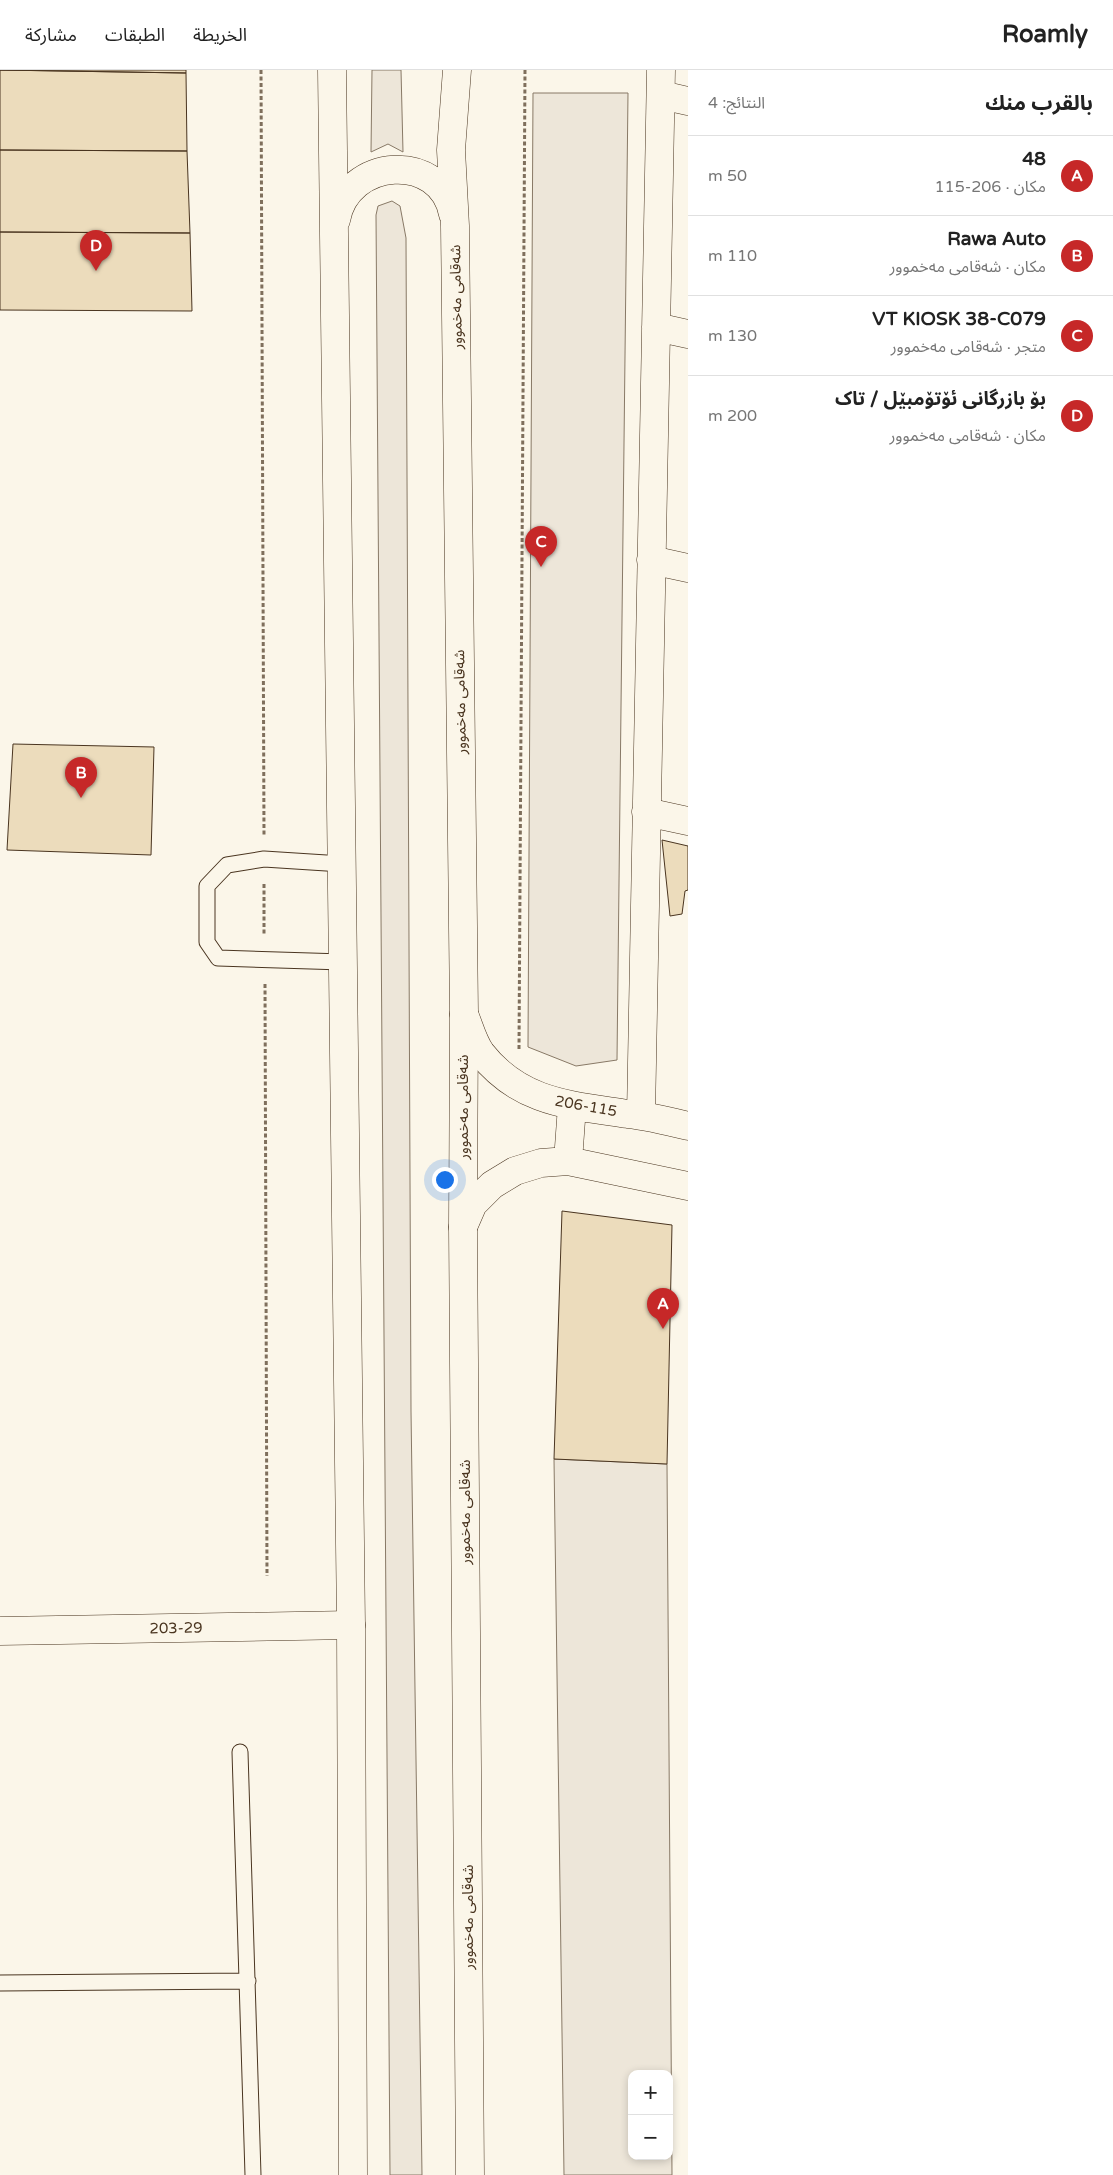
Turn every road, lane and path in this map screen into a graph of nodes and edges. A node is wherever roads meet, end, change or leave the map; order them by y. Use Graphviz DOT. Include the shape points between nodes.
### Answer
graph roads {
  1 [pos="261,70"];
  2 [pos="328,70"];
  3 [pos="332,70"];
  4 [pos="442,70"];
  5 [pos="457,70"];
  6 [pos="525,70"];
  7 [pos="661,83"];
  8 [pos="688,101"];
  9 [pos="331,103"];
  10 [pos="451,150"];
  11 [pos="455,226"];
  12 [pos="333,235"];
  13 [pos="656,327"];
  14 [pos="688,334"];
  15 [pos="651,560"];
  16 [pos="688,568"];
  17 [pos="646,812"];
  18 [pos="688,821"];
  19 [pos="264,859"];
  20 [pos="342,864"];
  21 [pos="264,961"];
  22 [pos="343,962"];
  23 [pos="464,1014"];
  24 [pos="519,1056"];
  25 [pos="572,1106"];
  26 [pos="640,1115"];
  27 [pos="688,1126"];
  28 [pos="568,1161"];
  29 [pos="688,1186"];
  30 [pos="463,1227"];
  31 [pos="267,1576"];
  32 [pos="351,1625"];
  33 [pos="0,1631"];
  34 [pos="240,1752"];
  35 [pos="248,1981"];
  36 [pos="0,1983"];
  37 [pos="253,2175"];
  38 [pos="354,2175"];
  39 [pos="470,2175"];
  1 -- 19 [label="path"];
  2 -- 9 [label="main road"];
  3 -- 9 [label="main road"];
  4 -- 10 [label="main road"];
  5 -- 10 [label="main road, شەقامی مەخموور"];
  6 -- 24 [label="path"];
  7 -- 8 [label="main road"];
  7 -- 13 [label="main road"];
  9 -- 12 [label="main road"];
  10 -- 11 [label="main road, شەقامی مەخموور"];
  11 -- 12 [label="main road" via="448,202 437,186 422,175 394,169 374,172 350,188 340,205"];
  11 -- 23 [label="main road, شەقامی مەخموور"];
  12 -- 20 [label="main road"];
  13 -- 14 [label="main road"];
  13 -- 15 [label="main road"];
  15 -- 16 [label="main road"];
  15 -- 17 [label="main road"];
  17 -- 18 [label="main road"];
  17 -- 26 [label="main road"];
  19 -- 20 [label="lane"];
  19 -- 21 [label="path"];
  19 -- 21 [label="lane" via="226,865 207,886 207,942 218,958"];
  20 -- 22 [label="main road"];
  21 -- 22 [label="lane"];
  21 -- 31 [label="path"];
  22 -- 32 [label="main road"];
  23 -- 25 [label="main road, 206-115" via="480,1051 496,1069 515,1085 537,1096"];
  23 -- 30 [label="main road, شەقامی مەخموور"];
  25 -- 26 [label="main road, 206-115"];
  25 -- 28 [label="main road"];
  26 -- 27 [label="main road, 206-115"];
  28 -- 29 [label="main road"];
  28 -- 30 [label="main road" via="541,1163 515,1171 492,1185 473,1204"];
  30 -- 39 [label="main road, شەقامی مەخموور"];
  32 -- 33 [label="main road, 203-29"];
  32 -- 38 [label="main road"];
  34 -- 35 [label="lane"];
  35 -- 36 [label="lane"];
  35 -- 37 [label="lane"];
}
